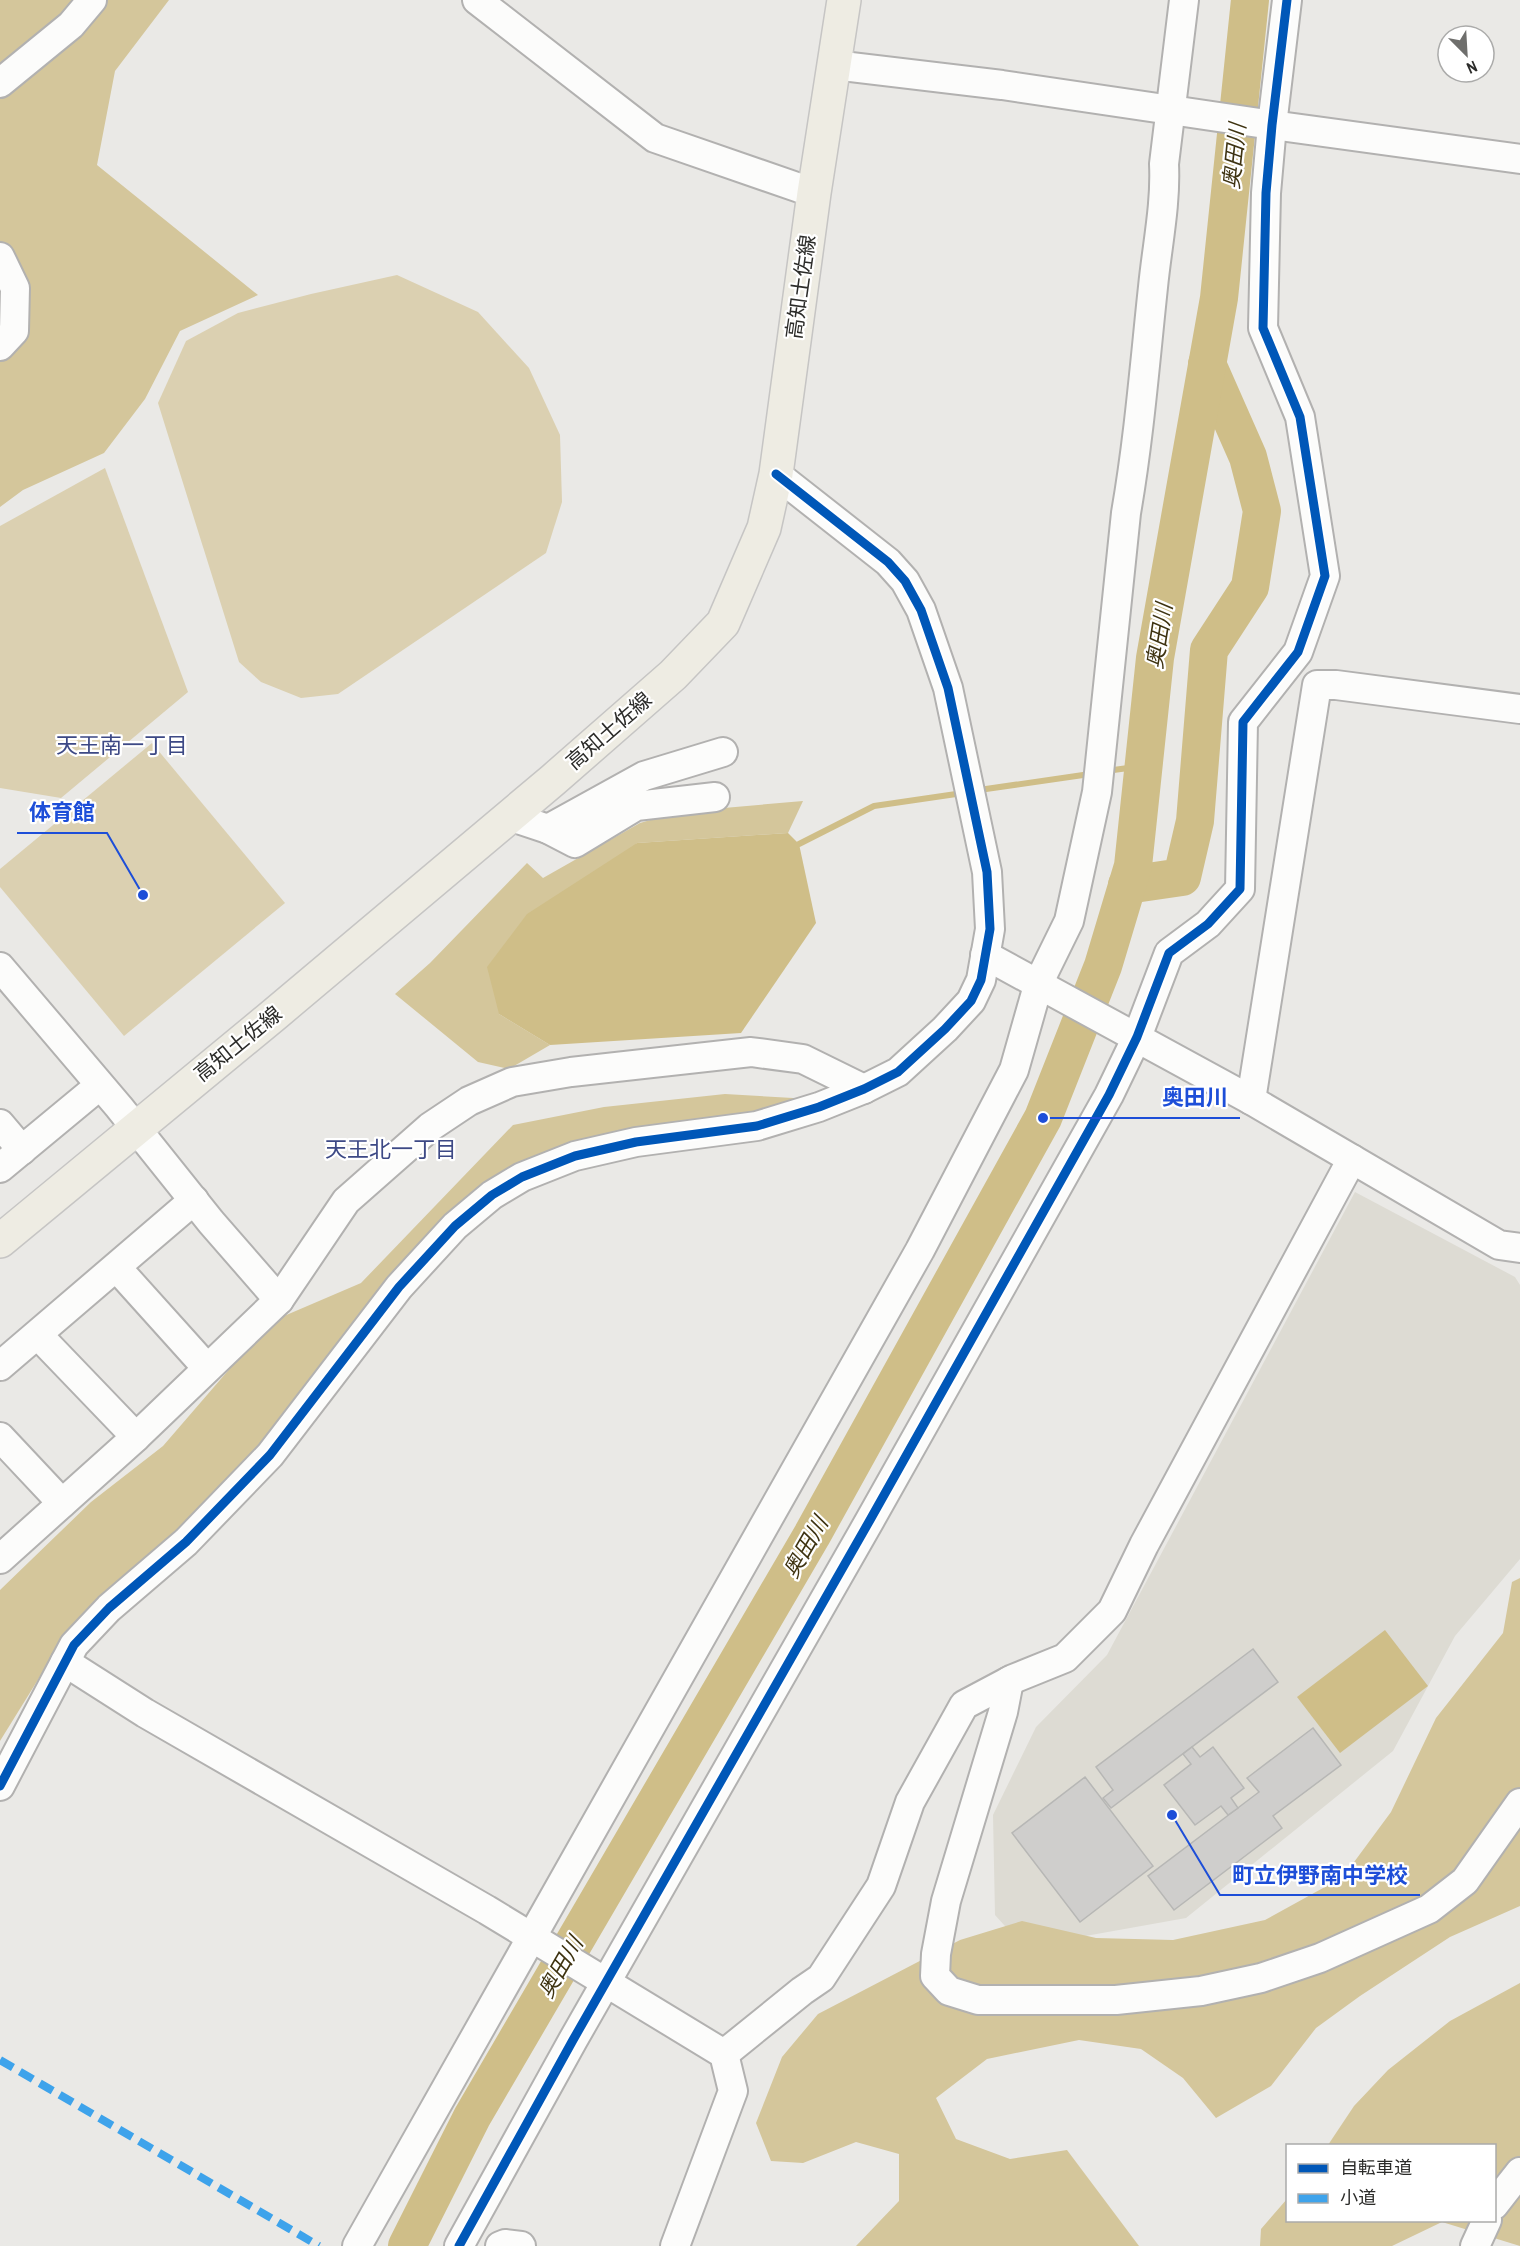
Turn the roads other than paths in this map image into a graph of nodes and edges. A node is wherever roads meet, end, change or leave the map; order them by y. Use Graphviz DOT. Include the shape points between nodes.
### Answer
graph roads {
  1 [pos="92,0"];
  2 [pos="477,0"];
  3 [pos="844,0"];
  4 [pos="1184,0"];
  5 [pos="1287,0"];
  6 [pos="834,65"];
  7 [pos="0,83"];
  8 [pos="1170,109"];
  9 [pos="1272,125"];
  10 [pos="1520,159"];
  11 [pos="814,193"];
  12 [pos="0,257"];
  13 [pos="0,346"];
  14 [pos="776,474"];
  15 [pos="1520,709"];
  16 [pos="723,752"];
  17 [pos="714,797"];
  18 [pos="509,816"];
  19 [pos="548,829"];
  20 [pos="986,955"];
  21 [pos="0,967"];
  22 [pos="1049,988"];
  23 [pos="1137,1037"];
  24 [pos="99,1086"];
  25 [pos="864,1089"];
  26 [pos="1251,1100"];
  27 [pos="0,1124"];
  28 [pos="136,1127"];
  29 [pos="22,1150"];
  30 [pos="1352,1159"];
  31 [pos="0,1168"];
  32 [pos="194,1200"];
  33 [pos="0,1241"];
  34 [pos="1520,1248"];
  35 [pos="117,1268"];
  36 [pos="279,1300"];
  37 [pos="38,1335"];
  38 [pos="0,1366"];
  39 [pos="207,1368"];
  40 [pos="0,1437"];
  41 [pos="136,1437"];
  42 [pos="62,1503"];
  43 [pos="0,1559"];
  44 [pos="65,1662"];
  45 [pos="1009,1681"];
  46 [pos="0,1786"];
  47 [pos="1520,1803"];
  48 [pos="531,1937"];
  49 [pos="605,1983"];
  50 [pos="724,2054"];
  51 [pos="1520,2172"];
  52 [pos="1496,2202"];
  53 [pos="1486,2222"];
  54 [pos="357,2246"];
  55 [pos="459,2246"];
  56 [pos="500,2246"];
  57 [pos="521,2246"];
  58 [pos="675,2246"];
  59 [pos="1475,2246"];
  1 -- 7 [label="street" via="71,25"];
  2 -- 11 [label="street" via="655,138"];
  3 -- 6 [label="main road, 高知土佐線"];
  4 -- 8 [label="street"];
  5 -- 9 [label="street"];
  6 -- 8 [label="street"];
  6 -- 11 [label="main road, 高知土佐線"];
  8 -- 9 [label="street"];
  8 -- 22 [label="street" via="1165,191 1097,792 1069,921"];
  9 -- 10 [label="street"];
  9 -- 23 [label="street" via="1263,328 1300,417 1325,576 1298,652 1243,722 1240,889 1208,924 1169,953"];
  11 -- 14 [label="main road, 高知土佐線"];
  12 -- 13 [label="street" via="15,288 14,330"];
  14 -- 18 [label="main road, 高知土佐線" via="764,528 723,623 673,675"];
  14 -- 20 [label="street" via="888,562 921,609 948,687 987,872 990,929"];
  15 -- 26 [label="street" via="1317,685"];
  16 -- 19 [label="street" via="644,776"];
  17 -- 19 [label="street" via="636,806 575,843"];
  18 -- 19 [label="street"];
  18 -- 28 [label="main road, 高知土佐線"];
  20 -- 22 [label="street"];
  20 -- 25 [label="street" via="971,1001 952,1022 898,1072"];
  21 -- 24 [label="street"];
  22 -- 23 [label="street"];
  22 -- 48 [label="street" via="1014,1070 920,1250"];
  23 -- 26 [label="street"];
  23 -- 49 [label="street" via="882,1499"];
  24 -- 28 [label="street"];
  24 -- 29 [label="street"];
  25 -- 36 [label="street" via="803,1059 752,1052 512,1082 469,1101 430,1127 346,1201"];
  25 -- 44 [label="street" via="757,1126 636,1142 574,1156 522,1177 492,1195 455,1226 399,1287 270,1455 186,1542 109,1608 74,1645"];
  26 -- 30 [label="street"];
  27 -- 29 [label="street"];
  28 -- 32 [label="street"];
  28 -- 33 [label="main road, 高知土佐線"];
  29 -- 31 [label="street"];
  30 -- 34 [label="street" via="1499,1245"];
  30 -- 45 [label="street" via="1112,1611 1065,1658"];
  32 -- 35 [label="street"];
  32 -- 36 [label="street"];
  35 -- 37 [label="street"];
  35 -- 39 [label="street"];
  36 -- 39 [label="street"];
  37 -- 38 [label="street"];
  37 -- 41 [label="street"];
  39 -- 41 [label="street"];
  40 -- 42 [label="street"];
  41 -- 42 [label="street"];
  42 -- 43 [label="street"];
  44 -- 46 [label="street"];
  44 -- 48 [label="street" via="145,1713"];
  45 -- 47 [label="street" via="946,1901 936,1954 935,1976 948,1991 978,2000 1116,2000 1201,1991 1261,1978 1320,1958 1429,1909 1465,1881"];
  45 -- 50 [label="street" via="964,1705 910,1802 881,1886 821,1978"];
  48 -- 49 [label="street"];
  48 -- 54 [label="street"];
  49 -- 50 [label="street"];
  49 -- 55 [label="street"];
  50 -- 58 [label="street" via="733,2091"];
  51 -- 52 [label="street"];
  53 -- 59 [label="street"];
  56 -- 57 [label="street"];
}
